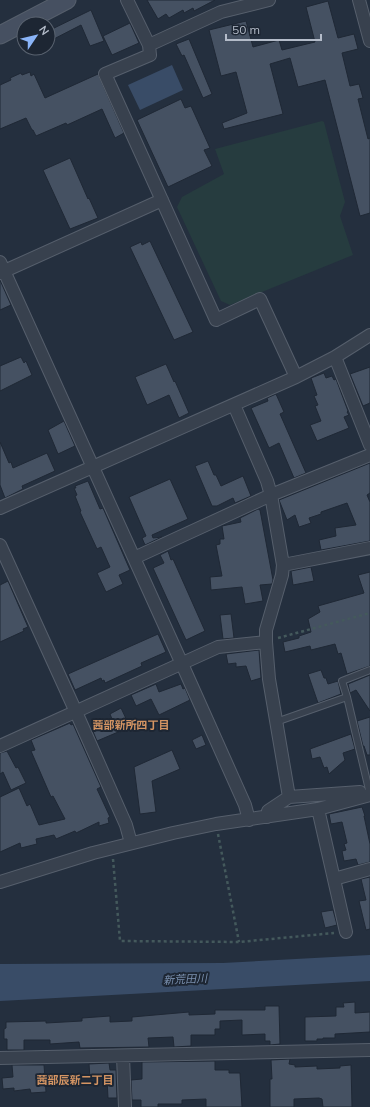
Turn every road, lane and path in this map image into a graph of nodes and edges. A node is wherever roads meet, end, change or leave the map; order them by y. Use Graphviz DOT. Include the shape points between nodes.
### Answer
graph roads {
  1 [pos="66,0"];
  2 [pos="127,0"];
  3 [pos="268,0"];
  4 [pos="359,0"];
  5 [pos="0,35"];
  6 [pos="370,41"];
  7 [pos="149,45"];
  8 [pos="162,200"];
  9 [pos="1,269"];
  10 [pos="370,335"];
  11 [pos="335,357"];
  12 [pos="296,377"];
  13 [pos="234,405"];
  14 [pos="370,445"];
  15 [pos="370,455"];
  16 [pos="93,466"];
  17 [pos="271,495"];
  18 [pos="0,508"];
  19 [pos="0,545"];
  20 [pos="370,548"];
  21 [pos="134,558"];
  22 [pos="283,565"];
  23 [pos="370,613"];
  24 [pos="266,642"];
  25 [pos="182,664"];
  26 [pos="370,670"];
  27 [pos="347,697"];
  28 [pos="76,712"];
  29 [pos="276,722"];
  30 [pos="0,746"];
  31 [pos="370,795"];
  32 [pos="289,797"];
  33 [pos="318,809"];
  34 [pos="266,817"];
  35 [pos="249,820"];
  36 [pos="216,824"];
  37 [pos="131,843"];
  38 [pos="112,848"];
  39 [pos="370,869"];
  40 [pos="334,879"];
  41 [pos="0,882"];
  42 [pos="346,932"];
  43 [pos="239,942"];
  44 [pos="370,1050"];
  45 [pos="123,1056"];
  46 [pos="0,1058"];
  47 [pos="125,1107"];
  1 -- 5 [label="main road"];
  2 -- 7 [label="street"];
  3 -- 7 [label="street" via="221,12"];
  4 -- 6 [label="street"];
  7 -- 8 [label="street" via="150,54 105,74"];
  8 -- 9 [label="street"];
  8 -- 12 [label="street" via="216,320 260,299"];
  9 -- 16 [label="street"];
  10 -- 11 [label="street"];
  11 -- 12 [label="street"];
  11 -- 14 [label="street"];
  12 -- 13 [label="street"];
  13 -- 16 [label="street"];
  13 -- 17 [label="street"];
  15 -- 17 [label="street"];
  16 -- 18 [label="street"];
  16 -- 21 [label="street"];
  17 -- 21 [label="street"];
  17 -- 22 [label="street"];
  19 -- 28 [label="street"];
  20 -- 22 [label="street"];
  21 -- 25 [label="street"];
  22 -- 24 [label="street" via="266,630"];
  23 -- 24 [label="path"];
  24 -- 25 [label="street" via="218,647"];
  24 -- 29 [label="street"];
  25 -- 28 [label="street"];
  25 -- 35 [label="street" via="245,805"];
  26 -- 27 [label="lane" via="342,681"];
  27 -- 29 [label="lane"];
  27 -- 31 [label="lane"];
  28 -- 30 [label="street"];
  28 -- 37 [label="street" via="126,825"];
  29 -- 32 [label="street"];
  31 -- 32 [label="street" via="360,792"];
  31 -- 33 [label="street"];
  32 -- 34 [label="street" via="268,810"];
  33 -- 34 [label="street"];
  33 -- 40 [label="street"];
  34 -- 35 [label="street"];
  35 -- 36 [label="street"];
  36 -- 37 [label="street"];
  36 -- 43 [label="path"];
  37 -- 38 [label="street"];
  38 -- 41 [label="street"];
  38 -- 43 [label="path" via="120,941"];
  39 -- 40 [label="street"];
  40 -- 42 [label="street"];
  42 -- 43 [label="path"];
  44 -- 45 [label="street"];
  45 -- 46 [label="street"];
  45 -- 47 [label="street"];
}
